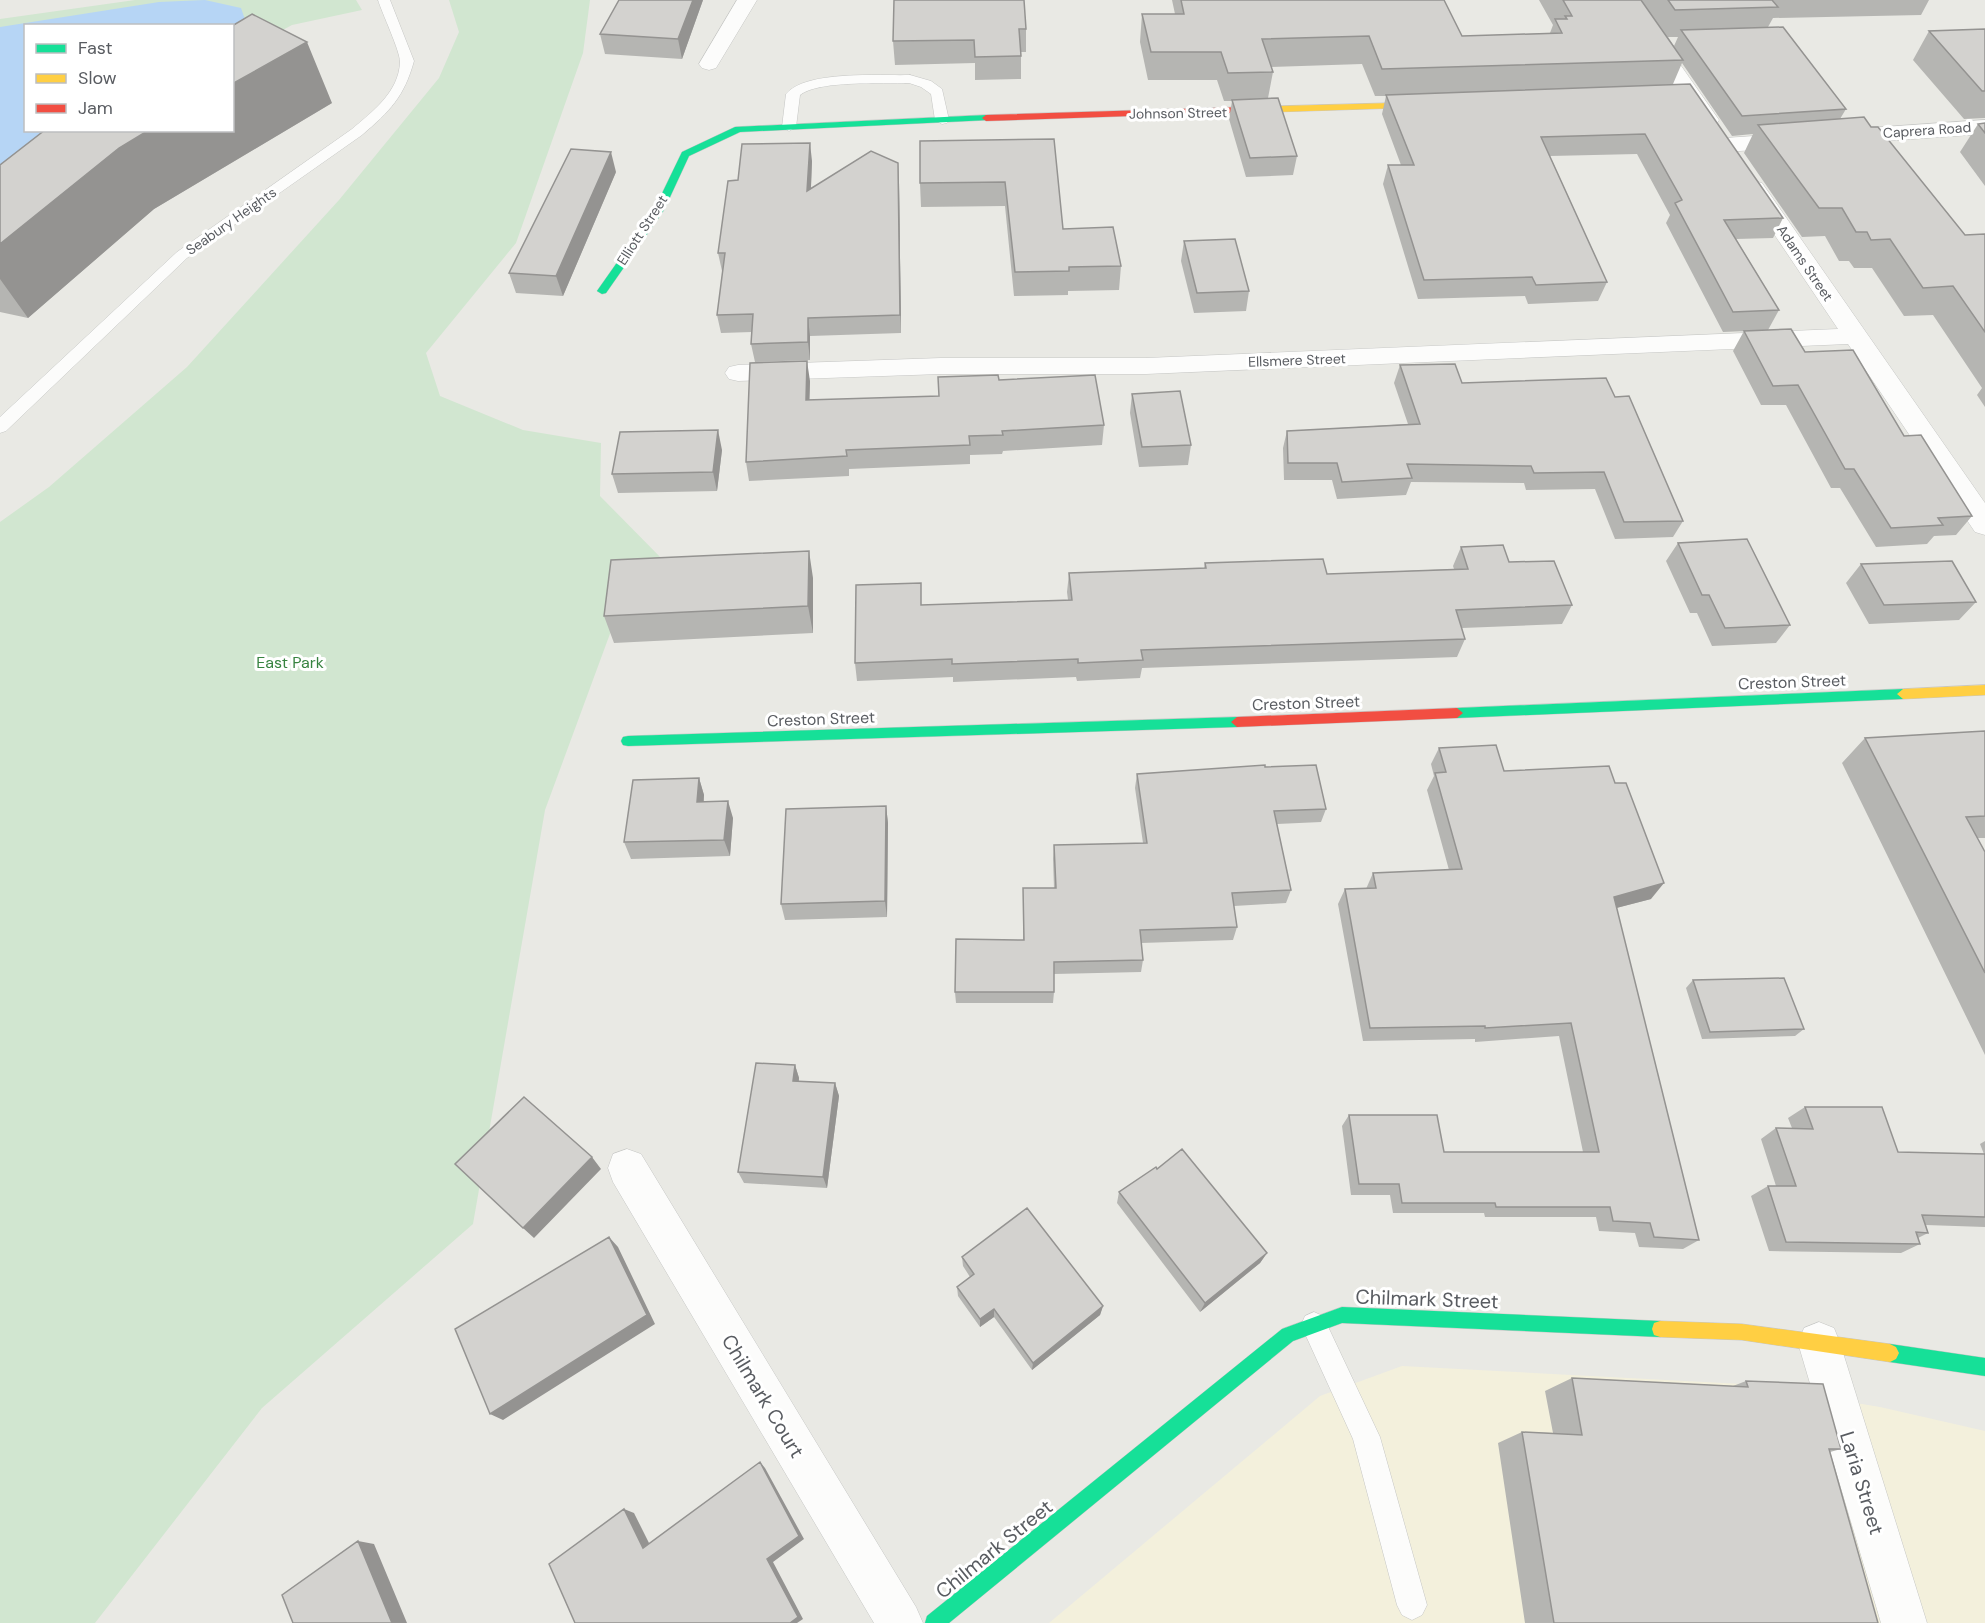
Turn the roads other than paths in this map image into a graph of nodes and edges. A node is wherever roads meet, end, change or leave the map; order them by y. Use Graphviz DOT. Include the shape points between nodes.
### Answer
graph roads {
  1 [pos="384,0"];
  2 [pos="747,0"];
  3 [pos="1625,0"];
  4 [pos="710,64"];
  5 [pos="1447,104"];
  6 [pos="942,120"];
  7 [pos="789,127"];
  8 [pos="1985,127"];
  9 [pos="738,129"];
  10 [pos="1736,161"];
  11 [pos="602,291"];
  12 [pos="1855,336"];
  13 [pos="738,373"];
  14 [pos="0,427"];
  15 [pos="1985,525"];
  16 [pos="1985,690"];
  17 [pos="628,741"];
  18 [pos="627,1168"];
  19 [pos="1314,1325"];
  20 [pos="1819,1343"];
  21 [pos="1985,1367"];
  22 [pos="1412,1605"];
  23 [pos="900,1623"];
  24 [pos="933,1623"];
  25 [pos="1904,1623"];
  1 -- 14 [label="lane, Seabury Heights" via="407,62 402,80 383,110 330,152 182,255"];
  2 -- 4 [label="street"];
  3 -- 10 [label="street, Adams Street" via="1666,44 1685,95"];
  5 -- 6 [label="street, Johnson Street"];
  6 -- 7 [label="street, Johnson Street"];
  6 -- 7 [label="lane" via="937,92 926,84 910,79 824,81 803,86 794,94"];
  7 -- 9 [label="street, Johnson Street"];
  8 -- 10 [label="street, Caprera Road"];
  9 -- 11 [label="street, Elliott Street" via="685,154 659,210"];
  10 -- 12 [label="street, Adams Street"];
  12 -- 13 [label="street, Ellsmere Street" via="1146,366 941,366"];
  12 -- 15 [label="street, Adams Street"];
  16 -- 17 [label="street, Creston Street" via="1339,718"];
  18 -- 23 [label="street, Chilmark Court"];
  19 -- 20 [label="street, Chilmark Street" via="1342,1315 1742,1332"];
  19 -- 22 [label="lane" via="1366,1437"];
  19 -- 24 [label="street, Chilmark Street" via="1288,1335"];
  20 -- 21 [label="street, Chilmark Street"];
  20 -- 25 [label="street, Laria Street"];
}
